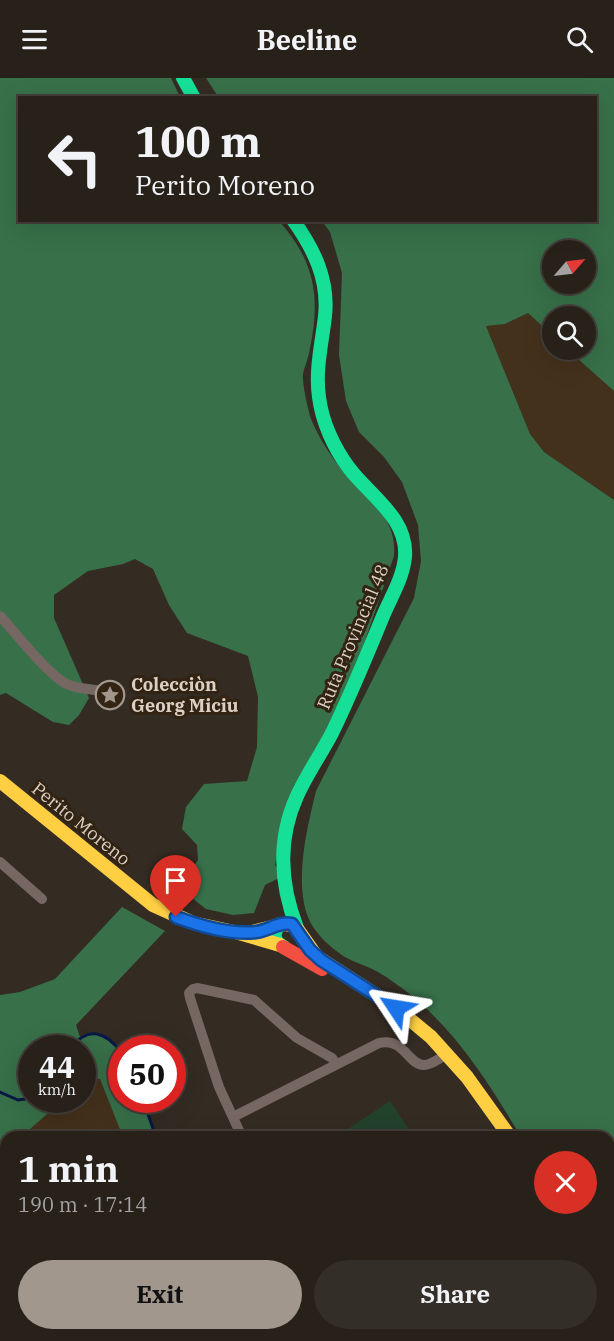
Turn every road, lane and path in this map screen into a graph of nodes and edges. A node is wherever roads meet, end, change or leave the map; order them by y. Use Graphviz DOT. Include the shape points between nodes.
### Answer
graph roads {
  1 [pos="183,78"];
  2 [pos="193,96"];
  3 [pos="294,222"];
  4 [pos="0,616"];
  5 [pos="120,692"];
  6 [pos="1,785"];
  7 [pos="0,862"];
  8 [pos="283,876"];
  9 [pos="42,899"];
  10 [pos="297,929"];
  11 [pos="278,935"];
  12 [pos="444,1055"];
  13 [pos="340,1062"];
  14 [pos="233,1117"];
  15 [pos="239,1131"];
  16 [pos="497,1131"];
  17 [pos="506,1131"];
  1 -- 2 [label="main road"];
  3 -- 8 [label="main road, Ruta Provincial 48" via="313,248 324,284 326,314 317,378 324,417 347,466 394,516 405,543 400,574 378,629 336,726 290,813 283,846"];
  4 -- 5 [label="street" via="64,683"];
  6 -- 11 [label="main road, Perito Moreno" via="153,905 184,920 239,933"];
  7 -- 9 [label="street"];
  8 -- 10 [label="main road, Ruta Provincial 48"];
  8 -- 11 [label="main road, Ruta Provincial 48"];
  10 -- 11 [label="main road" via="289,923"];
  10 -- 11 [label="main road" via="298,939 289,947"];
  10 -- 12 [label="main road, Ruta Provincial 48" via="317,957 396,1008 424,1030"];
  11 -- 12 [label="main road, Ruta Provincial 48" via="385,1007"];
  12 -- 13 [label="street" via="428,1065 420,1064 397,1045 383,1042"];
  12 -- 16 [label="main road, Ruta Provincial 48"];
  12 -- 17 [label="main road, Ruta Provincial 48" via="472,1084"];
  13 -- 14 [label="street"];
  13 -- 14 [label="street" via="294,1035 254,1000 193,989 190,998"];
  14 -- 15 [label="street"];
}
